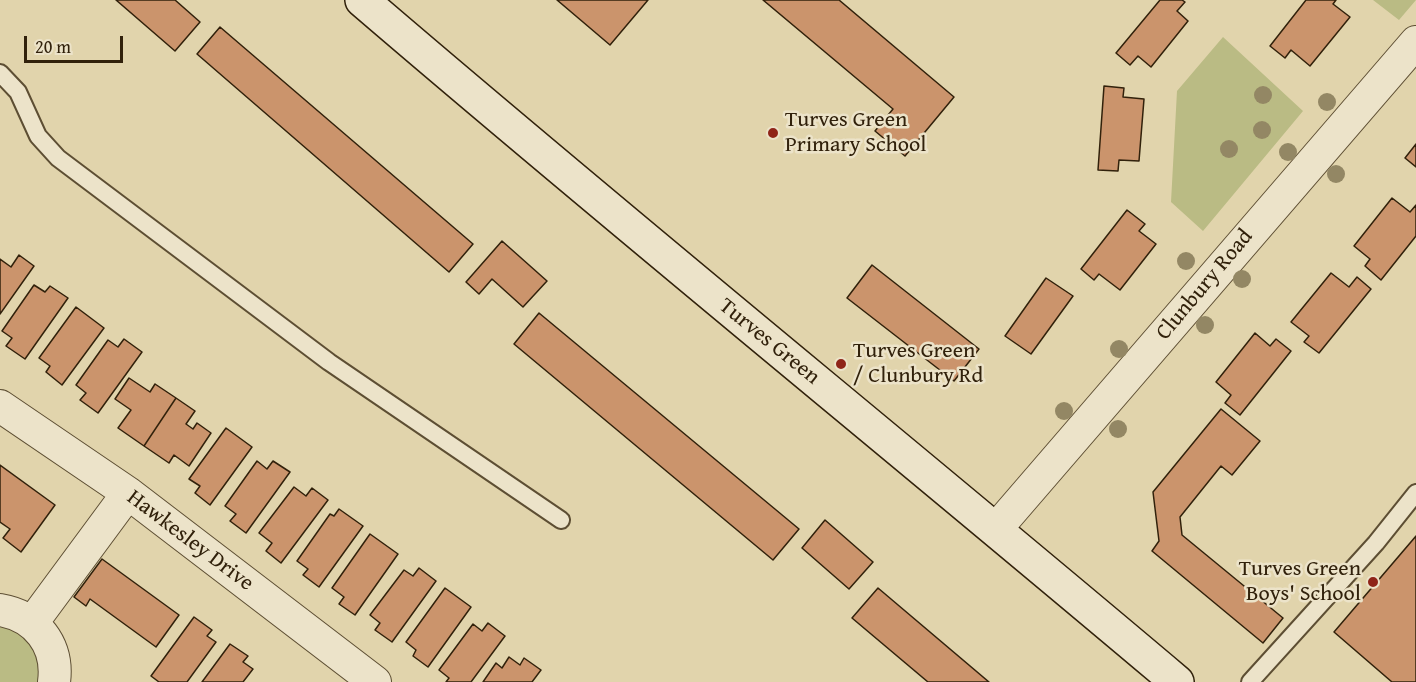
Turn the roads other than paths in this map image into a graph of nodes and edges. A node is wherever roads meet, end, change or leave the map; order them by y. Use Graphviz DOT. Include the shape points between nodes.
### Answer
graph roads {
  1 [pos="362,0"];
  2 [pos="1416,42"];
  3 [pos="0,73"];
  4 [pos="0,406"];
  5 [pos="128,493"];
  6 [pos="1416,493"];
  7 [pos="561,520"];
  8 [pos="996,529"];
  9 [pos="0,610"];
  10 [pos="32,622"];
  11 [pos="54,682"];
  12 [pos="375,682"];
  13 [pos="1177,682"];
  14 [pos="1250,682"];
  1 -- 8 [label="street, Turves Green" via="583,190"];
  2 -- 8 [label="street, Clunbury Road"];
  3 -- 7 [label="lane" via="18,92 38,136 58,158 329,362"];
  4 -- 5 [label="street, Hawkesley Drive"];
  5 -- 10 [label="street"];
  5 -- 12 [label="street, Hawkesley Drive"];
  6 -- 14 [label="lane"];
  8 -- 13 [label="street, Turves Green"];
  9 -- 10 [label="street"];
  10 -- 11 [label="street" via="47,639 54,658"];
}
